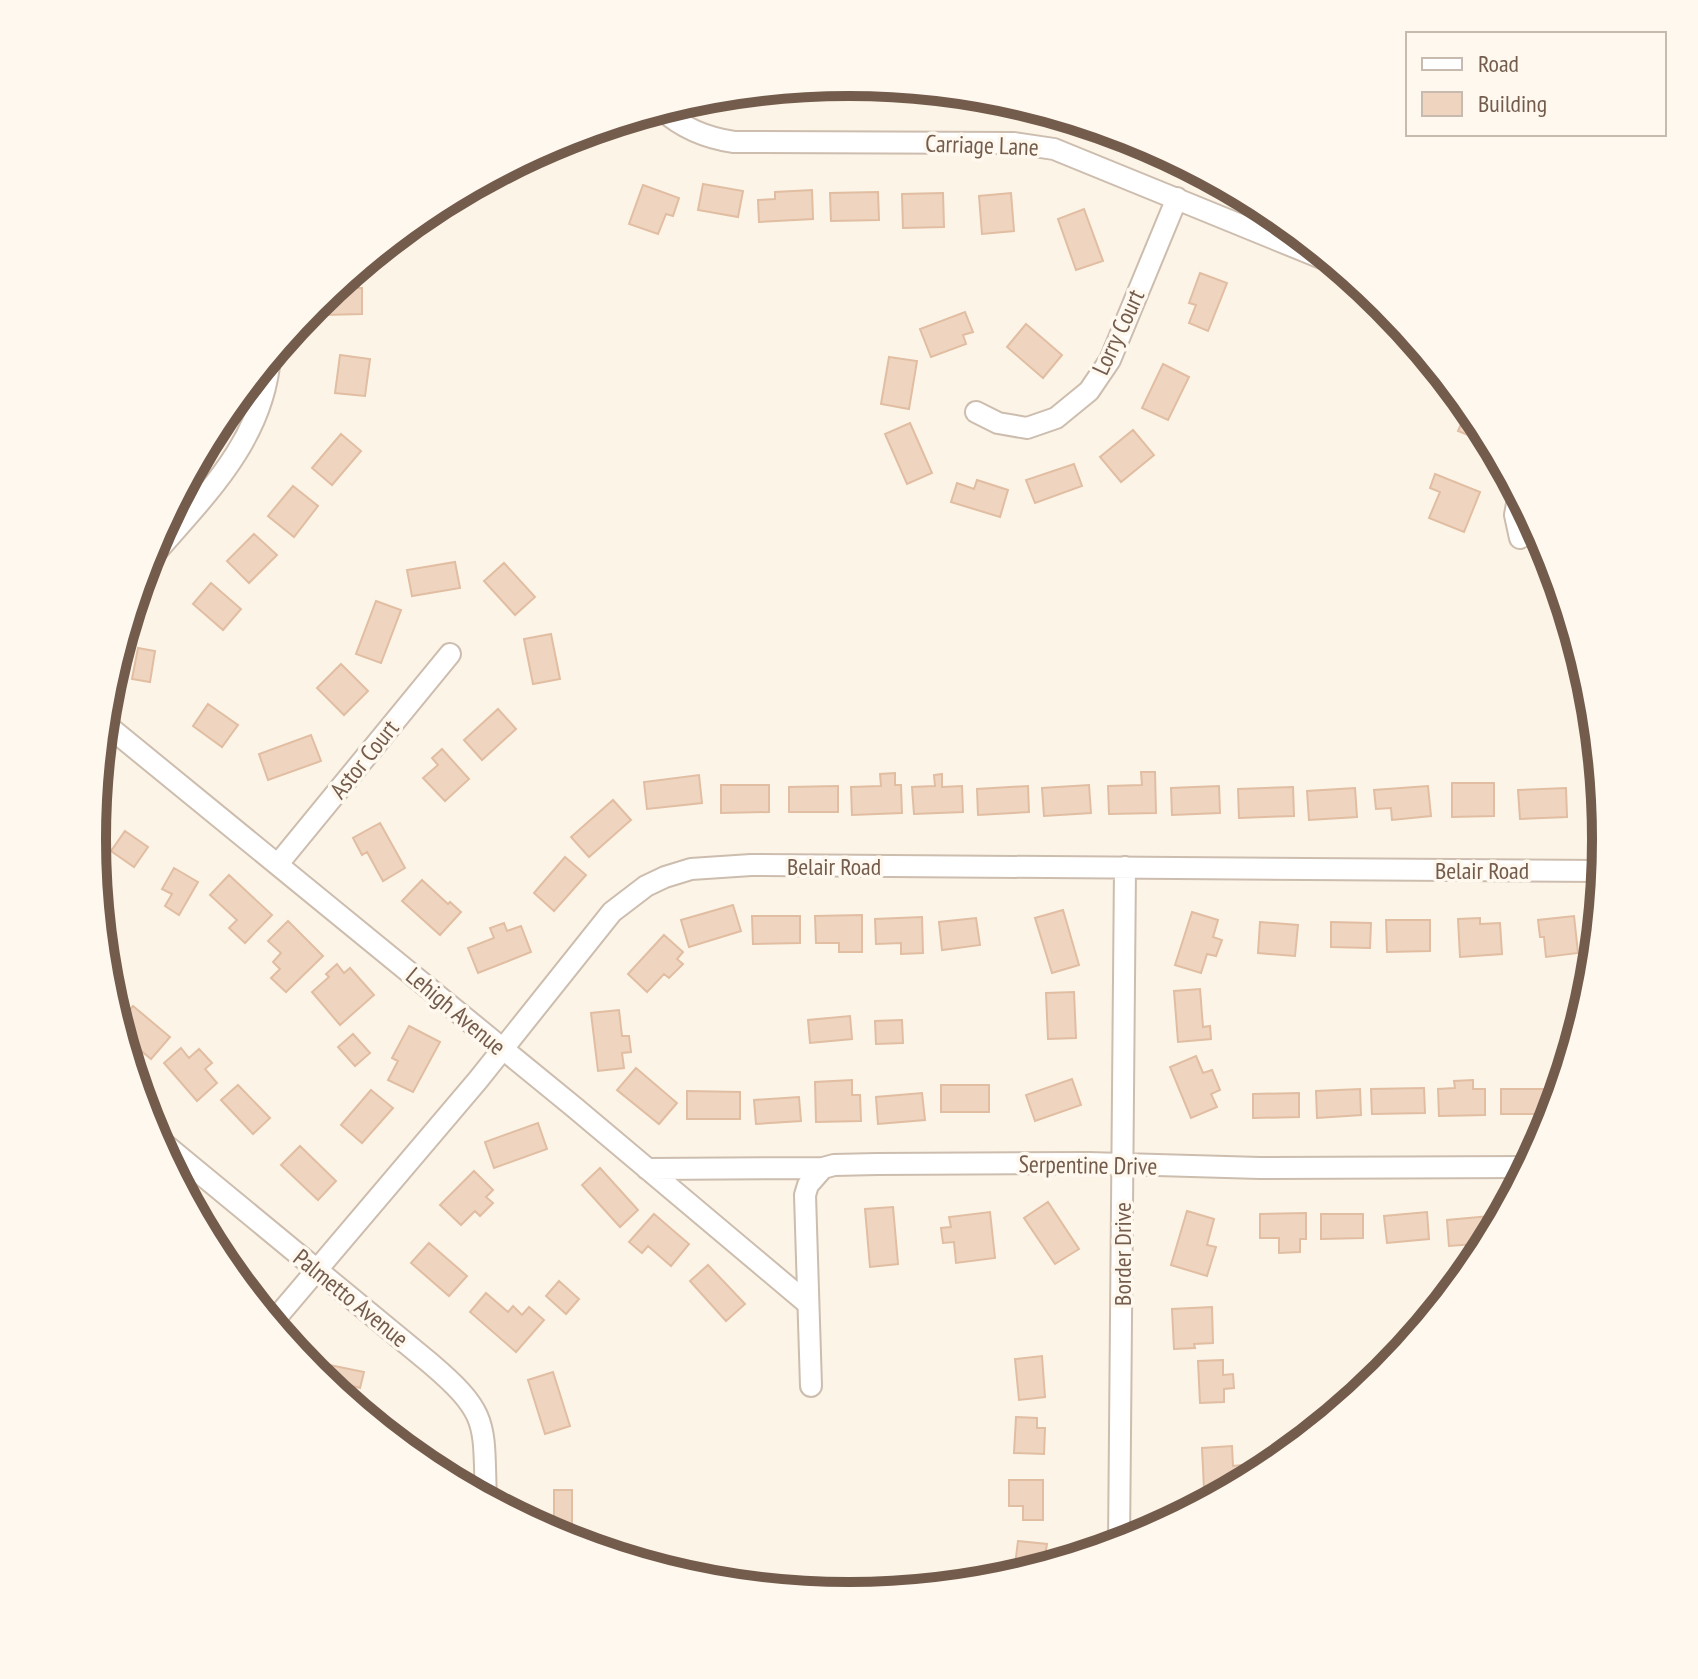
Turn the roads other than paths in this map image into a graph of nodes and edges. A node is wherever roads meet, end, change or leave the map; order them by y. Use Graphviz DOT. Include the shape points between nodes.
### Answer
graph roads {
  1 [pos="672,117"];
  2 [pos="1177,198"];
  3 [pos="1302,250"];
  4 [pos="265,380"];
  5 [pos="976,412"];
  6 [pos="1516,511"];
  7 [pos="172,533"];
  8 [pos="1520,538"];
  9 [pos="450,654"];
  10 [pos="114,731"];
  11 [pos="278,864"];
  12 [pos="1125,867"];
  13 [pos="1591,871"];
  14 [pos="503,1049"];
  15 [pos="175,1153"];
  16 [pos="1122,1165"];
  17 [pos="1516,1167"];
  18 [pos="823,1168"];
  19 [pos="647,1169"];
  20 [pos="315,1269"];
  21 [pos="807,1303"];
  22 [pos="278,1315"];
  23 [pos="811,1386"];
  24 [pos="486,1488"];
  25 [pos="1119,1532"];
  1 -- 2 [label="street, Carriage Lane" via="703,135 734,142 1034,144"];
  2 -- 3 [label="street, Carriage Lane"];
  2 -- 5 [label="street, Lorry Court" via="1110,360 1089,391 1056,418 1027,428"];
  4 -- 7 [label="street" via="258,412 238,454"];
  6 -- 8 [label="street"];
  9 -- 11 [label="street, Astor Court"];
  10 -- 11 [label="street, Lehigh Avenue"];
  11 -- 14 [label="street, Lehigh Avenue"];
  12 -- 13 [label="street, Belair Road"];
  12 -- 14 [label="street, Belair Road" via="691,869 646,886 612,912"];
  12 -- 16 [label="street, Border Drive"];
  14 -- 19 [label="street, Lehigh Avenue"];
  14 -- 20 [label="street, Belair Road"];
  15 -- 20 [label="street, Palmetto Avenue"];
  16 -- 17 [label="street, Serpentine Drive"];
  16 -- 18 [label="street, Serpentine Drive"];
  16 -- 25 [label="street, Border Drive"];
  18 -- 19 [label="street, Serpentine Drive"];
  18 -- 21 [label="street" via="805,1195"];
  19 -- 21 [label="street, Lehigh Avenue"];
  20 -- 22 [label="street, Belair Road"];
  20 -- 24 [label="street, Palmetto Avenue" via="468,1397 484,1434"];
  21 -- 23 [label="street"];
}
